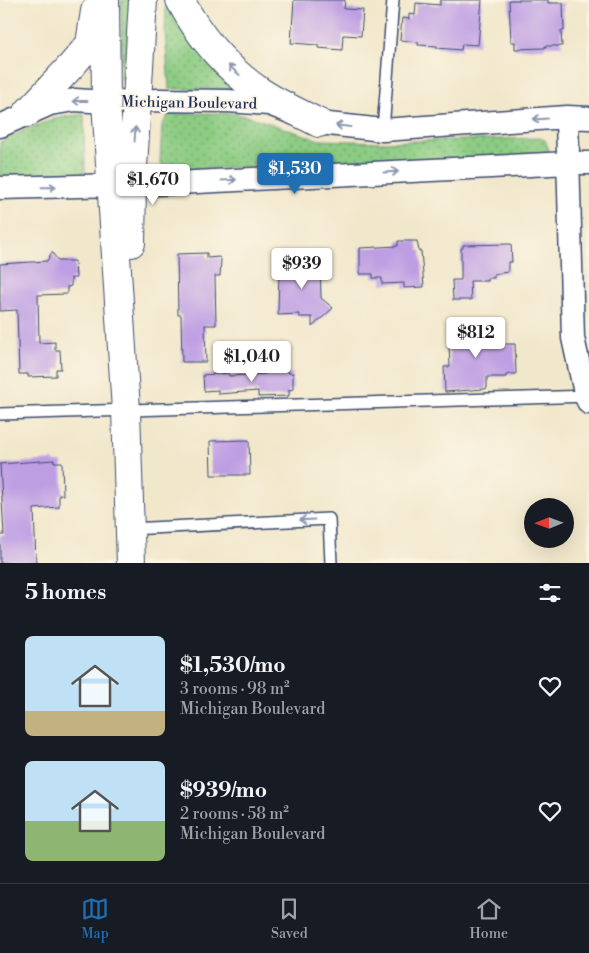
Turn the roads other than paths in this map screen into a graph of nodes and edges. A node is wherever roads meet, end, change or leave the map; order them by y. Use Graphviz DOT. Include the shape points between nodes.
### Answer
graph roads {
  1 [pos="97,0"];
  2 [pos="105,0"];
  3 [pos="143,0"];
  4 [pos="180,0"];
  5 [pos="394,0"];
  6 [pos="137,100"];
  7 [pos="106,102"];
  8 [pos="27,113"];
  9 [pos="578,118"];
  10 [pos="319,123"];
  11 [pos="0,126"];
  12 [pos="383,130"];
  13 [pos="578,163"];
  14 [pos="122,184"];
  15 [pos="0,188"];
  16 [pos="588,399"];
  17 [pos="126,410"];
  18 [pos="0,414"];
  19 [pos="130,529"];
  20 [pos="131,563"];
  21 [pos="331,563"];
  1 -- 8 [label="main road" via="90,44"];
  2 -- 7 [label="main road"];
  3 -- 6 [label="main road"];
  10 -- 4 [label="main road, one-way" via="262,93 229,66 202,34"];
  5 -- 12 [label="lane"];
  6 -- 7 [label="street, Michigan Boulevard"];
  6 -- 10 [label="street, Michigan Boulevard" via="269,104"];
  14 -- 6 [label="main road, one-way"];
  7 -- 8 [label="street, Michigan Boulevard, one-way" via="75,100 50,104"];
  7 -- 14 [label="main road"];
  8 -- 11 [label="street, Michigan Boulevard"];
  9 -- 12 [label="street, Michigan Boulevard, one-way"];
  9 -- 13 [label="street"];
  12 -- 10 [label="street, Michigan Boulevard, one-way"];
  14 -- 13 [label="street, one-way"];
  13 -- 16 [label="street" via="573,338"];
  15 -- 14 [label="street, one-way"];
  14 -- 17 [label="main road"];
  16 -- 17 [label="lane"];
  17 -- 18 [label="lane"];
  17 -- 19 [label="main road"];
  19 -- 20 [label="main road"];
  21 -- 19 [label="lane, one-way" via="329,519"];
}
